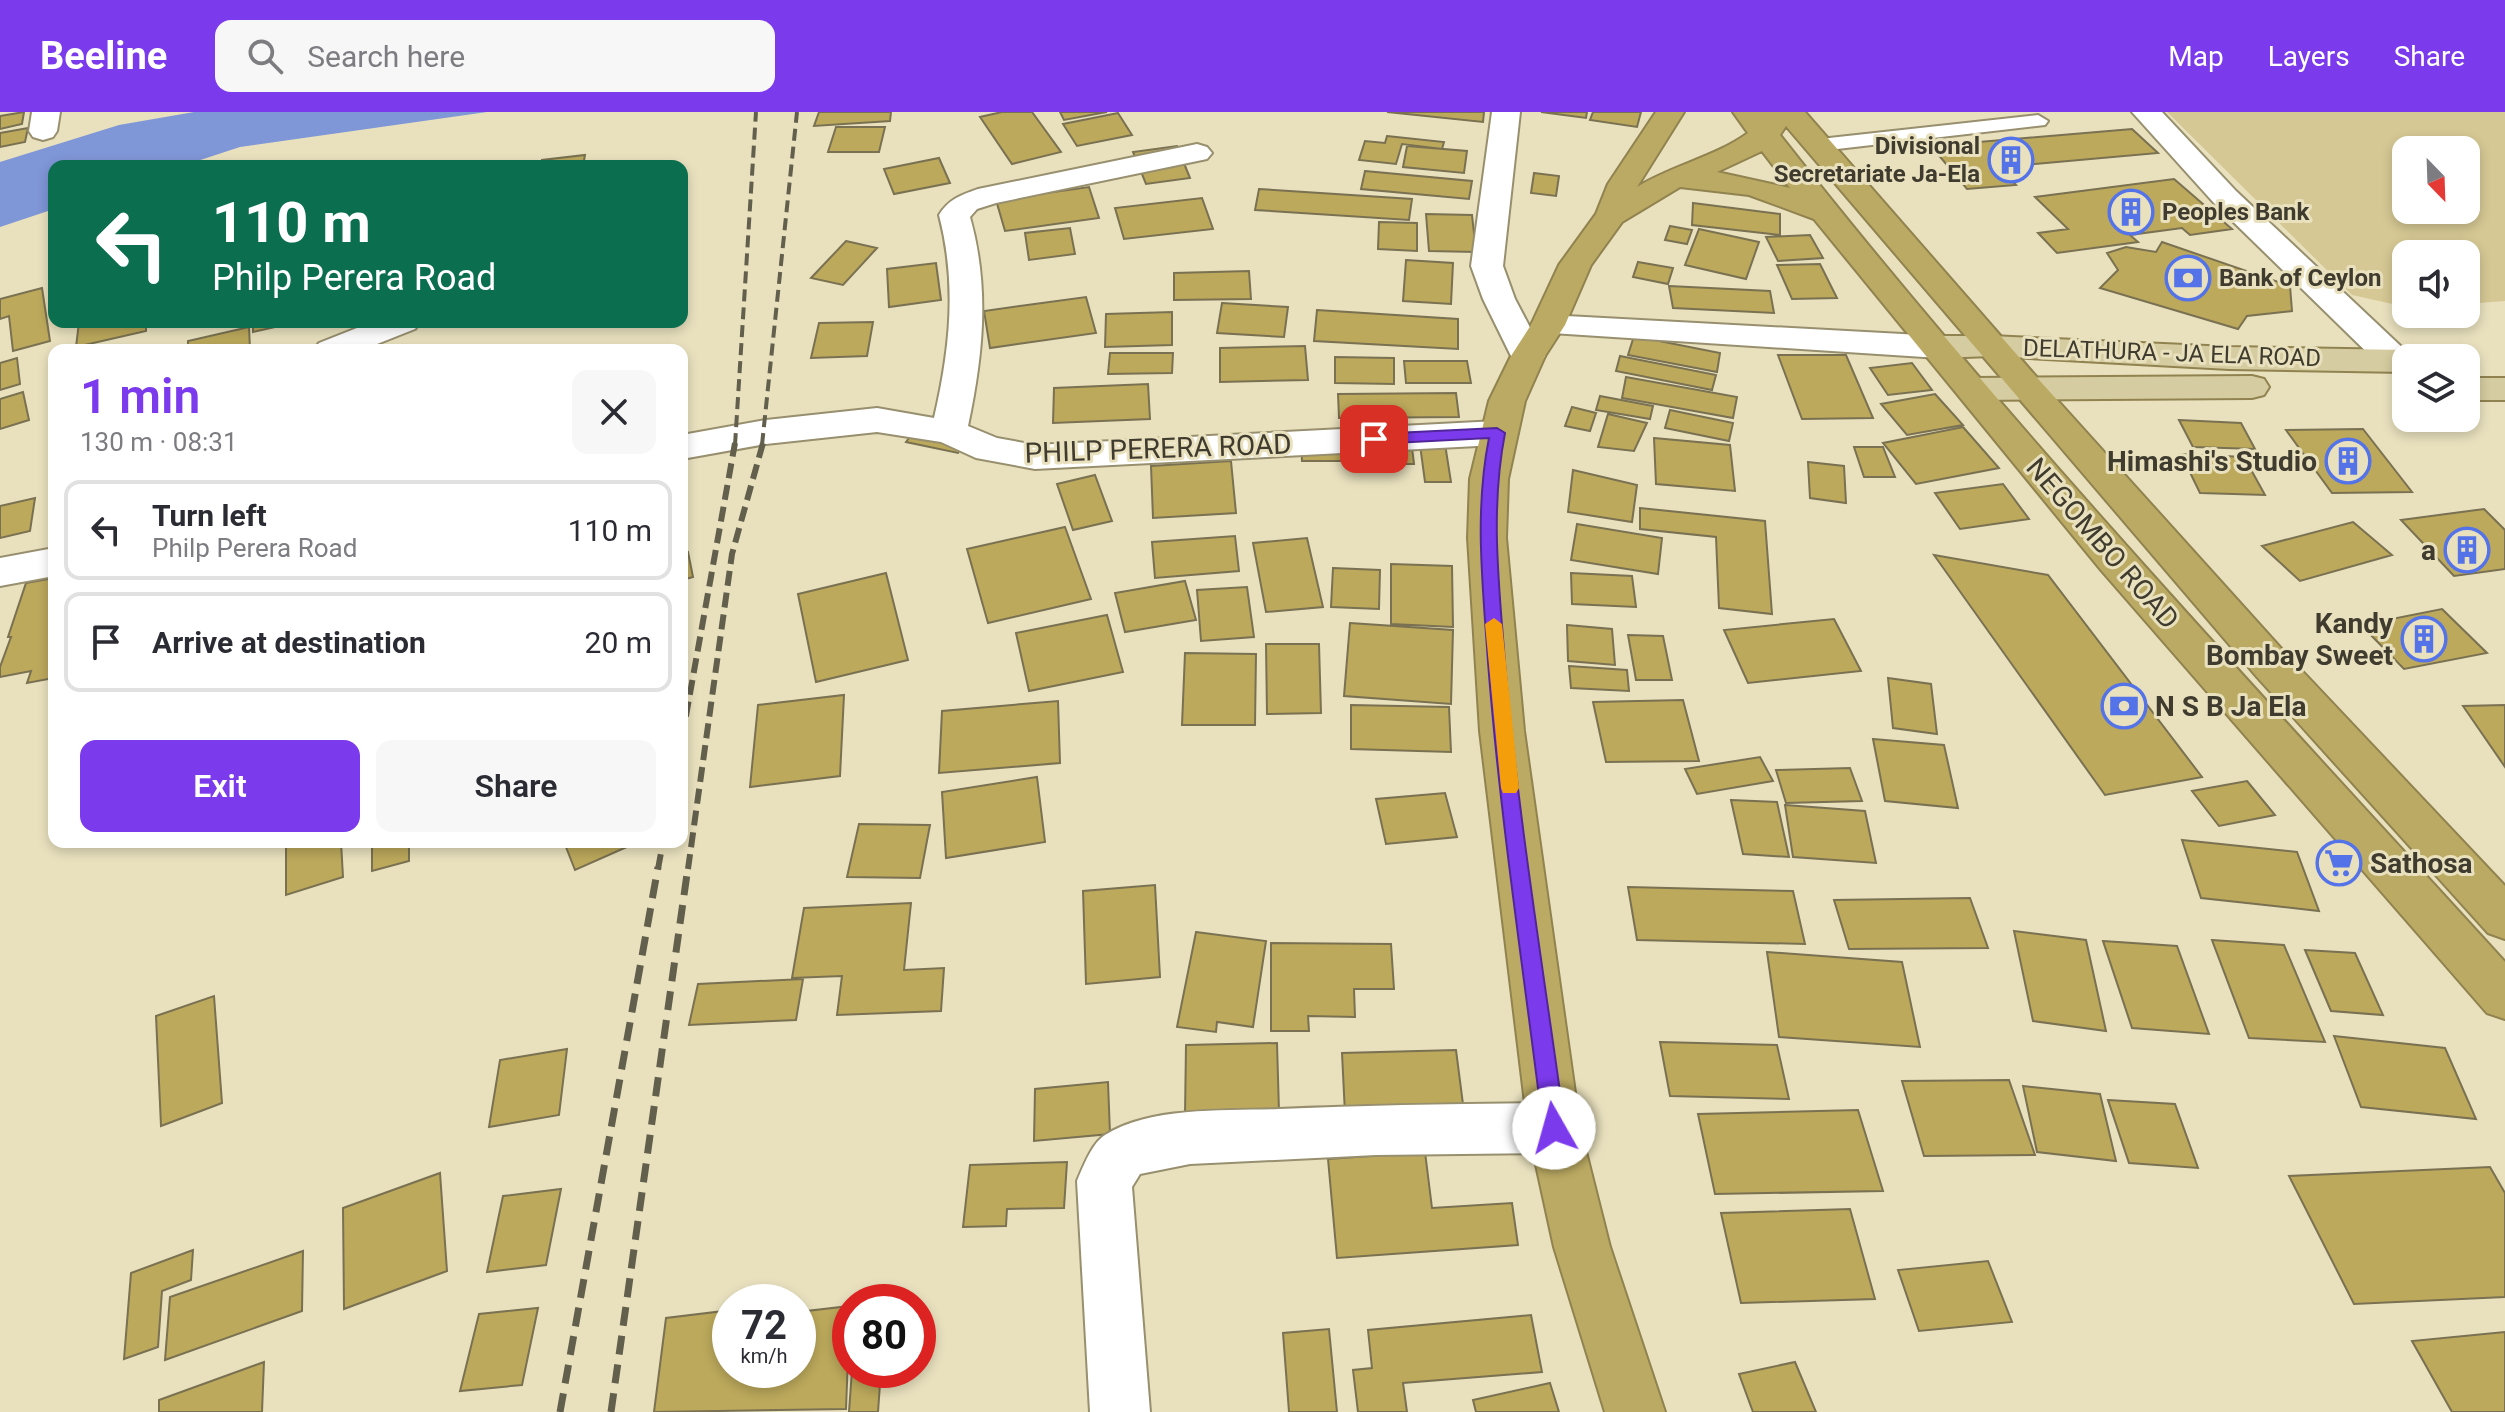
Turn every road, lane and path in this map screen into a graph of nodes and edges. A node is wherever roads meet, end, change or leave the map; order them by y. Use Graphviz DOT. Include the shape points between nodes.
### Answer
graph roads {
  1 [pos="1506,112"];
  2 [pos="1670,112"];
  3 [pos="2146,112"];
  4 [pos="1770,117"];
  5 [pos="2038,121"];
  6 [pos="1820,145"];
  7 [pos="1197,153"];
  8 [pos="1668,182"];
  9 [pos="1825,213"];
  10 [pos="1611,215"];
  11 [pos="388,328"];
  12 [pos="1538,341"];
  13 [pos="346,344"];
  14 [pos="1991,346"];
  15 [pos="1939,347"];
  16 [pos="2392,359"];
  17 [pos="2480,361"];
  18 [pos="2505,361"];
  19 [pos="2392,369"];
  20 [pos="2392,371"];
  21 [pos="1973,389"];
  22 [pos="2028,389"];
  23 [pos="2480,389"];
  24 [pos="2505,389"];
  25 [pos="949,432"];
  26 [pos="1497,433"];
  27 [pos="688,446"];
  28 [pos="48,563"];
  29 [pos="0,572"];
  30 [pos="2505,918"];
  31 [pos="2505,997"];
  32 [pos="1554,1128"];
  33 [pos="1120,1412"];
  34 [pos="1635,1412"];
  1 -- 12 [label="street" via="1487,266 1499,299"];
  2 -- 10 [label="highway" via="1623,184"];
  3 -- 16 [label="street"];
  4 -- 6 [label="highway, NEGOMBO ROAD"];
  4 -- 8 [label="highway" via="1743,150"];
  4 -- 9 [label="highway, NEGOMBO ROAD"];
  5 -- 6 [label="lane"];
  6 -- 14 [label="highway, NEGOMBO ROAD"];
  7 -- 25 [label="street" via="989,195 966,203 954,215 963,242 970,303"];
  8 -- 9 [label="highway" via="1742,183"];
  8 -- 10 [label="highway"];
  9 -- 15 [label="highway, NEGOMBO ROAD"];
  10 -- 12 [label="highway" via="1575,265"];
  11 -- 13 [label="street"];
  12 -- 15 [label="street"];
  12 -- 26 [label="highway"];
  14 -- 15 [label="main road, DELATHURA - JA ELA ROAD"];
  14 -- 19 [label="main road, DELATHURA - JA ELA ROAD"];
  14 -- 22 [label="highway, NEGOMBO ROAD"];
  15 -- 21 [label="highway, NEGOMBO ROAD"];
  17 -- 18 [label="main road"];
  20 -- 22 [label="main road, DELATHURA - JA ELA ROAD"];
  21 -- 22 [label="main road, DELATHURA - JA ELA ROAD"];
  21 -- 31 [label="highway, NEGOMBO ROAD" via="2115,560"];
  22 -- 30 [label="highway, NEGOMBO ROAD" via="2272,666"];
  23 -- 24 [label="main road"];
  25 -- 26 [label="street, PHILP PERERA ROAD" via="989,449 1035,457"];
  25 -- 27 [label="street, PHILP PERERA ROAD" via="877,420"];
  26 -- 32 [label="highway" via="1487,538 1502,731"];
  28 -- 29 [label="street"];
  32 -- 33 [label="street" via="1246,1134 1155,1143 1122,1154 1104,1181"];
  32 -- 34 [label="highway" via="1582,1247"];
}
